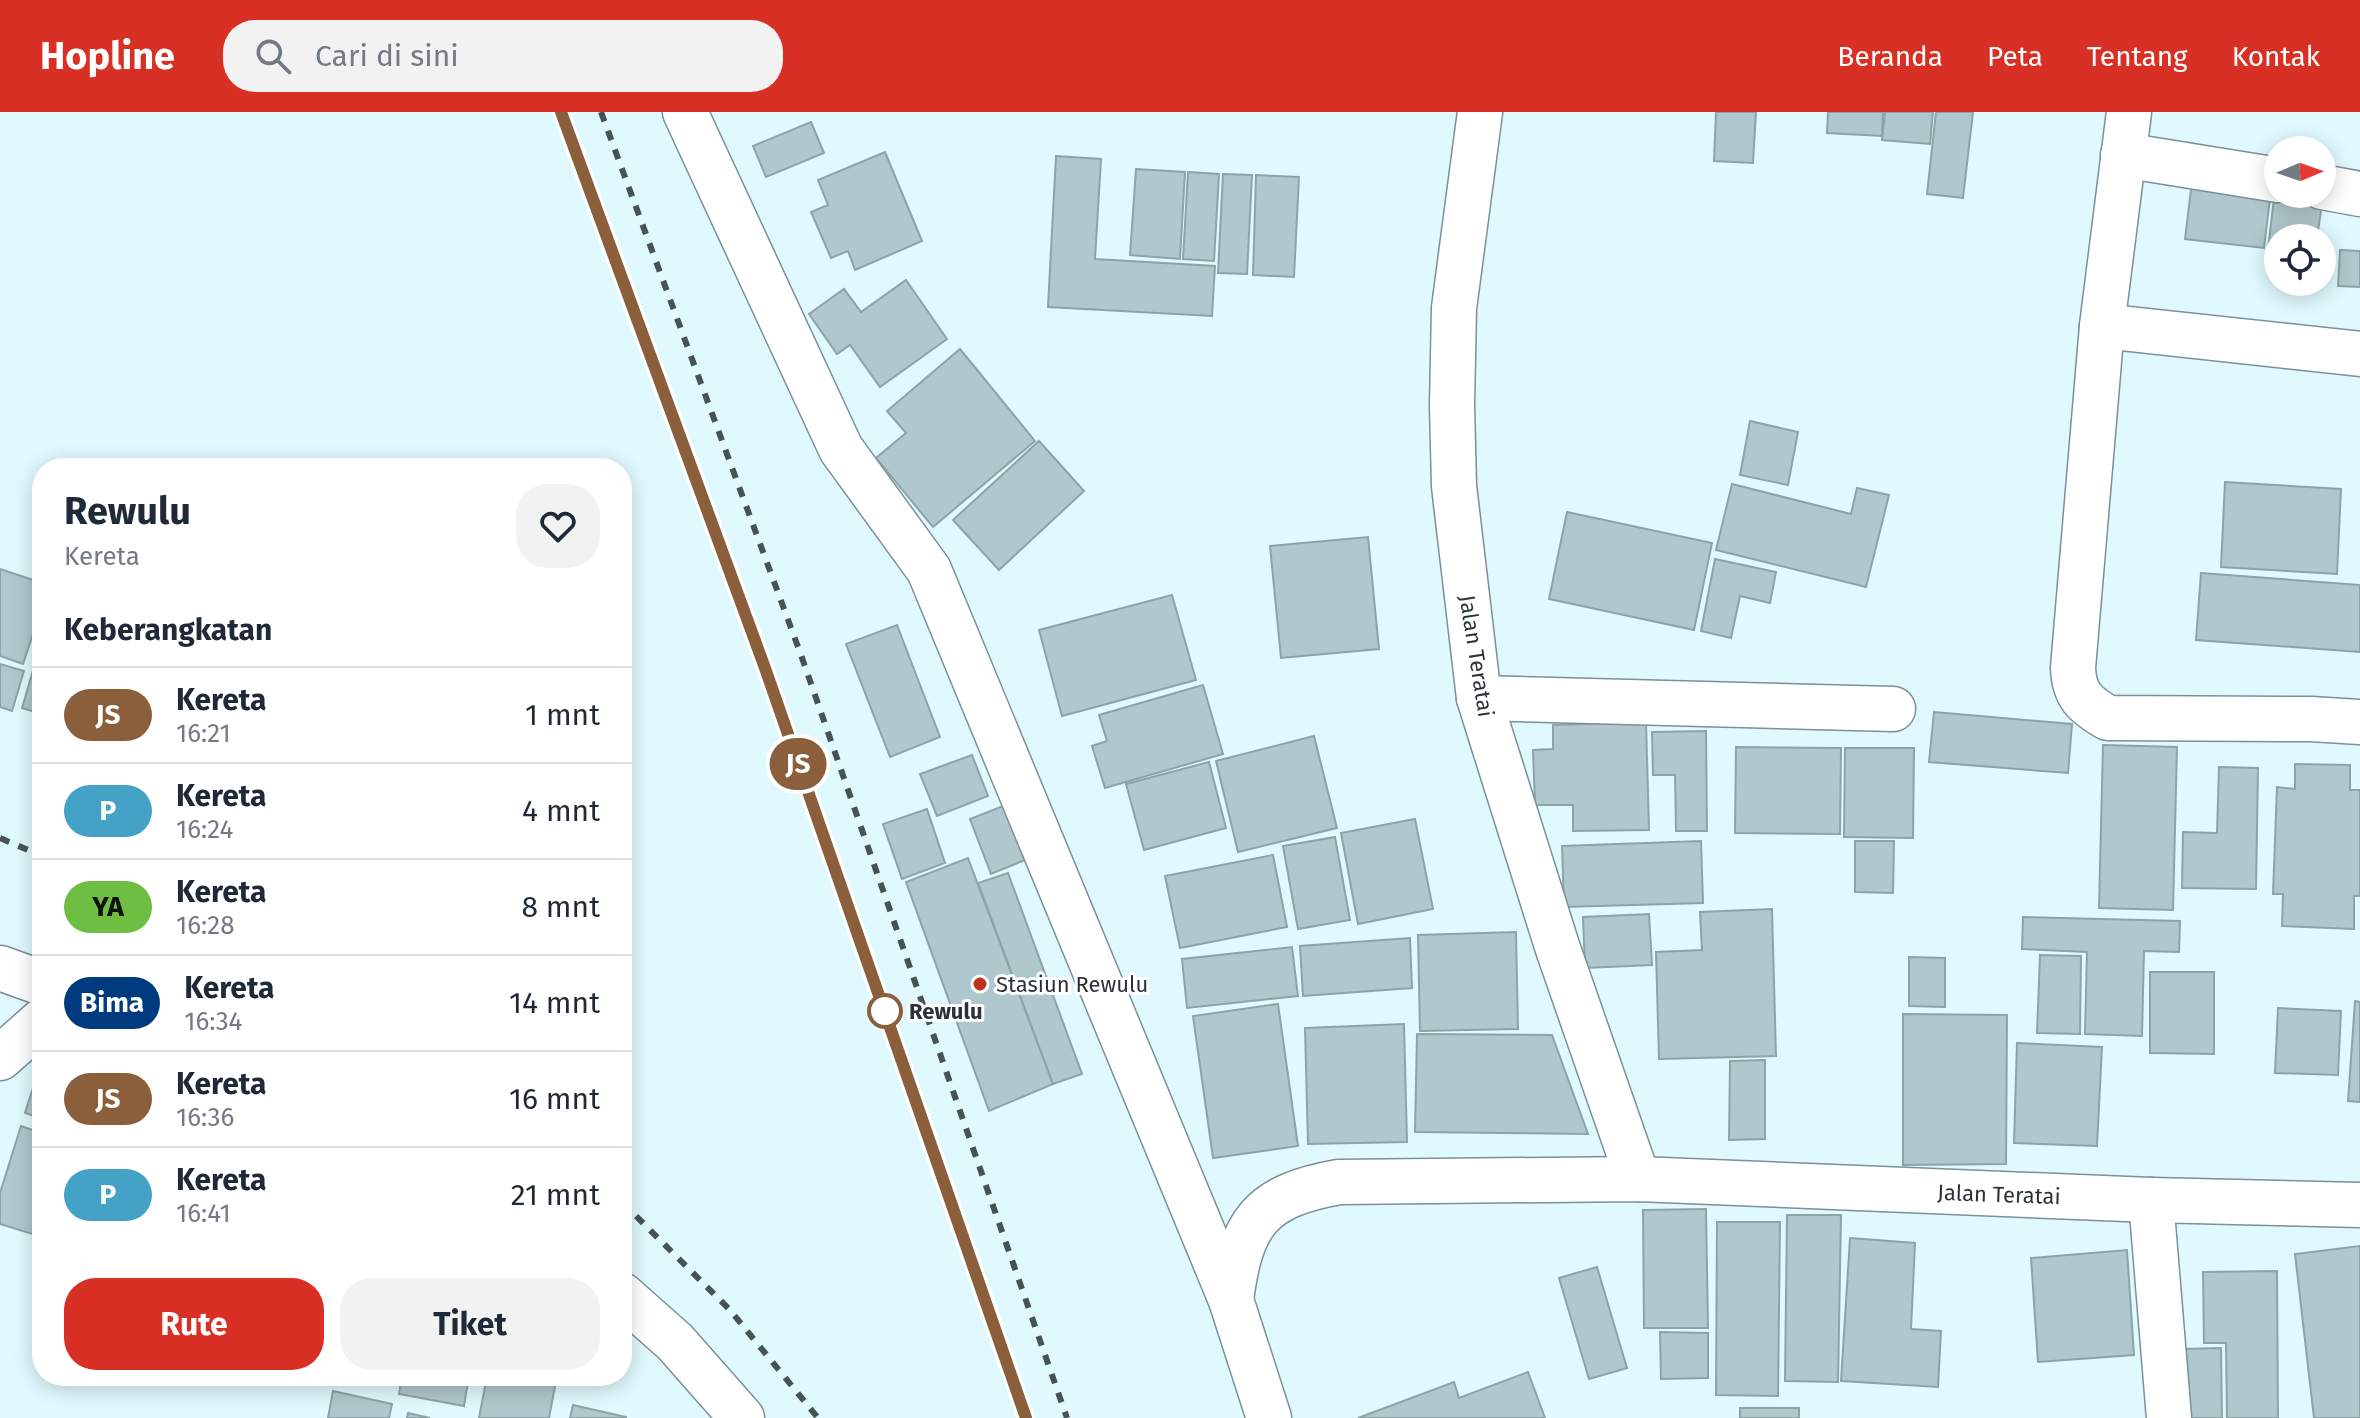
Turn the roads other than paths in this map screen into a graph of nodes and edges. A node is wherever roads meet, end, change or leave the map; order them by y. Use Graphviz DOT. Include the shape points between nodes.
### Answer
graph roads {
  1 [pos="685,112"];
  2 [pos="1480,112"];
  3 [pos="2129,112"];
  4 [pos="2123,155"];
  5 [pos="2264,178"];
  6 [pos="2336,190"];
  7 [pos="2360,194"];
  8 [pos="2102,326"];
  9 [pos="2360,354"];
  10 [pos="1479,698"];
  11 [pos="1893,709"];
  12 [pos="2360,722"];
  13 [pos="0,968"];
  14 [pos="32,979"];
  15 [pos="32,1030"];
  16 [pos="0,1058"];
  17 [pos="1638,1179"];
  18 [pos="2151,1200"];
  19 [pos="2360,1205"];
  20 [pos="1231,1300"];
  21 [pos="632,1304"];
  22 [pos="742,1418"];
  23 [pos="1269,1418"];
  24 [pos="2169,1418"];
  1 -- 20 [label="street" via="841,449 929,570"];
  2 -- 10 [label="street, Jalan Teratai" via="1454,308 1452,405 1454,486"];
  3 -- 4 [label="street"];
  4 -- 5 [label="street"];
  4 -- 8 [label="street"];
  6 -- 7 [label="street"];
  8 -- 9 [label="street"];
  8 -- 12 [label="street" via="2073,668 2078,697 2108,718"];
  10 -- 11 [label="street"];
  10 -- 17 [label="street, Jalan Teratai"];
  13 -- 14 [label="street"];
  15 -- 16 [label="street"];
  17 -- 18 [label="street, Jalan Teratai"];
  17 -- 20 [label="street, Jalan Teratai" via="1339,1182 1305,1188 1274,1203 1250,1227 1236,1260"];
  18 -- 19 [label="street, Jalan Teratai"];
  18 -- 24 [label="street"];
  20 -- 23 [label="street"];
  21 -- 22 [label="street" via="675,1342"];
}
